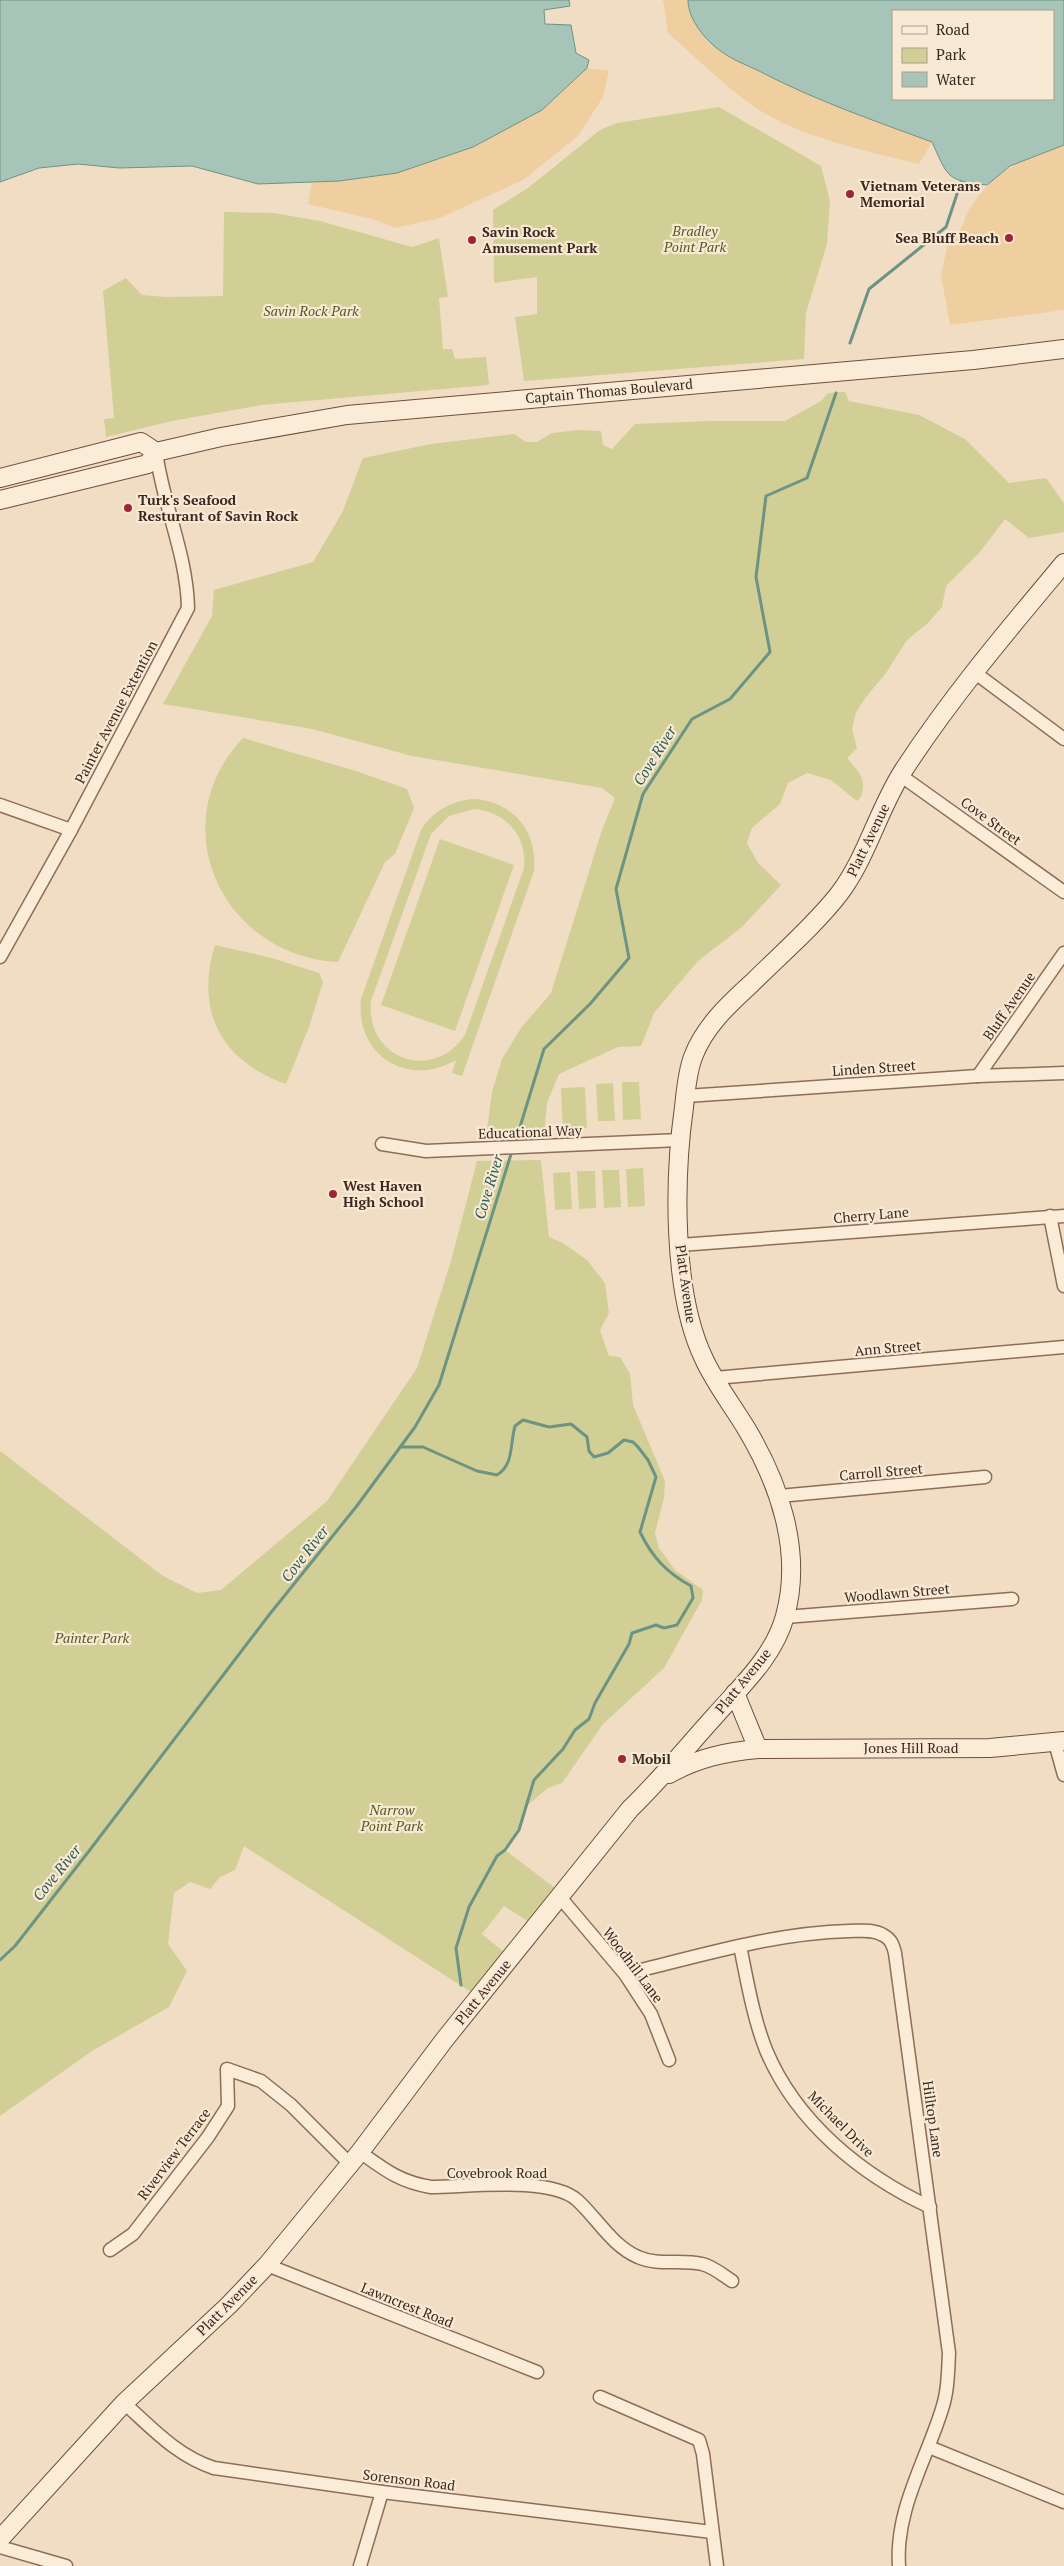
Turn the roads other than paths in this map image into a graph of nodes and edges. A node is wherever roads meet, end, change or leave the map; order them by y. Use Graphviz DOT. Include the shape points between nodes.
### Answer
graph roads {
  1 [pos="1064,350"];
  2 [pos="156,452"];
  3 [pos="0,478"];
  4 [pos="0,500"];
  5 [pos="1064,562"];
  6 [pos="974,672"];
  7 [pos="1064,739"];
  8 [pos="900,775"];
  9 [pos="0,805"];
  10 [pos="71,830"];
  11 [pos="1064,892"];
  12 [pos="1064,953"];
  13 [pos="0,957"];
  14 [pos="1064,1073"];
  15 [pos="978,1076"];
  16 [pos="686,1096"];
  17 [pos="680,1140"];
  18 [pos="382,1144"];
  19 [pos="1050,1216"];
  20 [pos="1064,1216"];
  21 [pos="680,1245"];
  22 [pos="1064,1286"];
  23 [pos="1064,1347"];
  24 [pos="715,1378"];
  25 [pos="984,1477"];
  26 [pos="779,1496"];
  27 [pos="1012,1599"];
  28 [pos="785,1617"];
  29 [pos="735,1693"];
  30 [pos="1059,1742"];
  31 [pos="758,1749"];
  32 [pos="1064,1775"];
  33 [pos="662,1778"];
  34 [pos="559,1896"];
  35 [pos="740,1946"];
  36 [pos="625,1974"];
  37 [pos="669,2060"];
  38 [pos="355,2158"];
  39 [pos="930,2207"];
  40 [pos="110,2250"];
  41 [pos="267,2265"];
  42 [pos="732,2280"];
  43 [pos="537,2372"];
  44 [pos="600,2397"];
  45 [pos="124,2403"];
  46 [pos="929,2447"];
  47 [pos="382,2492"];
  48 [pos="1064,2502"];
  49 [pos="712,2532"];
  50 [pos="0,2539"];
  51 [pos="0,2547"];
  52 [pos="66,2566"];
  53 [pos="360,2566"];
  54 [pos="717,2566"];
  55 [pos="899,2566"];
  1 -- 2 [label="main road, Captain Thomas Boulevard" via="347,415 230,435"];
  2 -- 3 [label="main road" via="141,442"];
  2 -- 4 [label="main road, Captain Thomas Boulevard" via="148,464"];
  2 -- 10 [label="street, Painter Avenue Extention" via="187,586 188,608"];
  5 -- 6 [label="main road, Platt Avenue"];
  6 -- 7 [label="street"];
  6 -- 8 [label="main road, Platt Avenue"];
  8 -- 11 [label="street, Cove Street"];
  8 -- 16 [label="main road, Platt Avenue" via="863,854 836,898 714,1021 693,1056"];
  9 -- 10 [label="street"];
  10 -- 13 [label="street, Painter Avenue Extention"];
  12 -- 15 [label="street, Bluff Avenue"];
  14 -- 15 [label="street, Linden Street"];
  15 -- 16 [label="street, Linden Street"];
  16 -- 17 [label="main road, Platt Avenue"];
  17 -- 18 [label="street, Educational Way" via="426,1151"];
  17 -- 21 [label="main road, Platt Avenue" via="677,1195"];
  19 -- 20 [label="street, Cherry Lane"];
  19 -- 21 [label="street, Cherry Lane"];
  19 -- 22 [label="street"];
  21 -- 24 [label="main road, Platt Avenue" via="689,1320 704,1361"];
  23 -- 24 [label="street, Ann Street"];
  24 -- 26 [label="main road, Platt Avenue" via="767,1466"];
  25 -- 26 [label="street, Carroll Street"];
  26 -- 28 [label="main road, Platt Avenue" via="790,1566"];
  27 -- 28 [label="street, Woodlawn Street"];
  28 -- 29 [label="main road, Platt Avenue" via="764,1658"];
  29 -- 31 [label="main road"];
  29 -- 33 [label="main road, Platt Avenue"];
  30 -- 31 [label="main road, Jones Hill Road" via="990,1748"];
  30 -- 32 [label="street"];
  31 -- 33 [label="main road, Jones Hill Road" via="706,1757"];
  33 -- 34 [label="main road, Platt Avenue" via="630,1809"];
  34 -- 36 [label="street, Woodhill Lane"];
  34 -- 38 [label="main road, Platt Avenue"];
  35 -- 36 [label="street, Hilltop Lane"];
  35 -- 39 [label="street, Michael Drive" via="765,2048 794,2099 850,2159 878,2180"];
  35 -- 39 [label="street, Hilltop Lane" via="784,1936 831,1932 878,1932 892,1942"];
  36 -- 37 [label="street, Woodhill Lane" via="652,2014"];
  38 -- 40 [label="street, Riverview Terrace" via="260,2081 227,2069 228,2106 218,2122 133,2234"];
  38 -- 41 [label="main road, Platt Avenue"];
  38 -- 42 [label="street, Covebrook Road" via="393,2176 431,2187 537,2185 558,2189 577,2200 618,2244 638,2257 703,2264"];
  39 -- 46 [label="street, Hilltop Lane" via="950,2353 943,2407"];
  41 -- 43 [label="street, Lawncrest Road"];
  41 -- 45 [label="main road, Platt Avenue"];
  44 -- 49 [label="street" via="698,2440 703,2454"];
  45 -- 47 [label="street, Sorenson Road" via="170,2446 199,2463 214,2468"];
  45 -- 50 [label="main road, Platt Avenue"];
  46 -- 48 [label="street"];
  46 -- 55 [label="street, Hilltop Lane" via="902,2517"];
  47 -- 49 [label="street, Sorenson Road"];
  47 -- 53 [label="street"];
  49 -- 54 [label="street"];
  51 -- 52 [label="street"];
}
